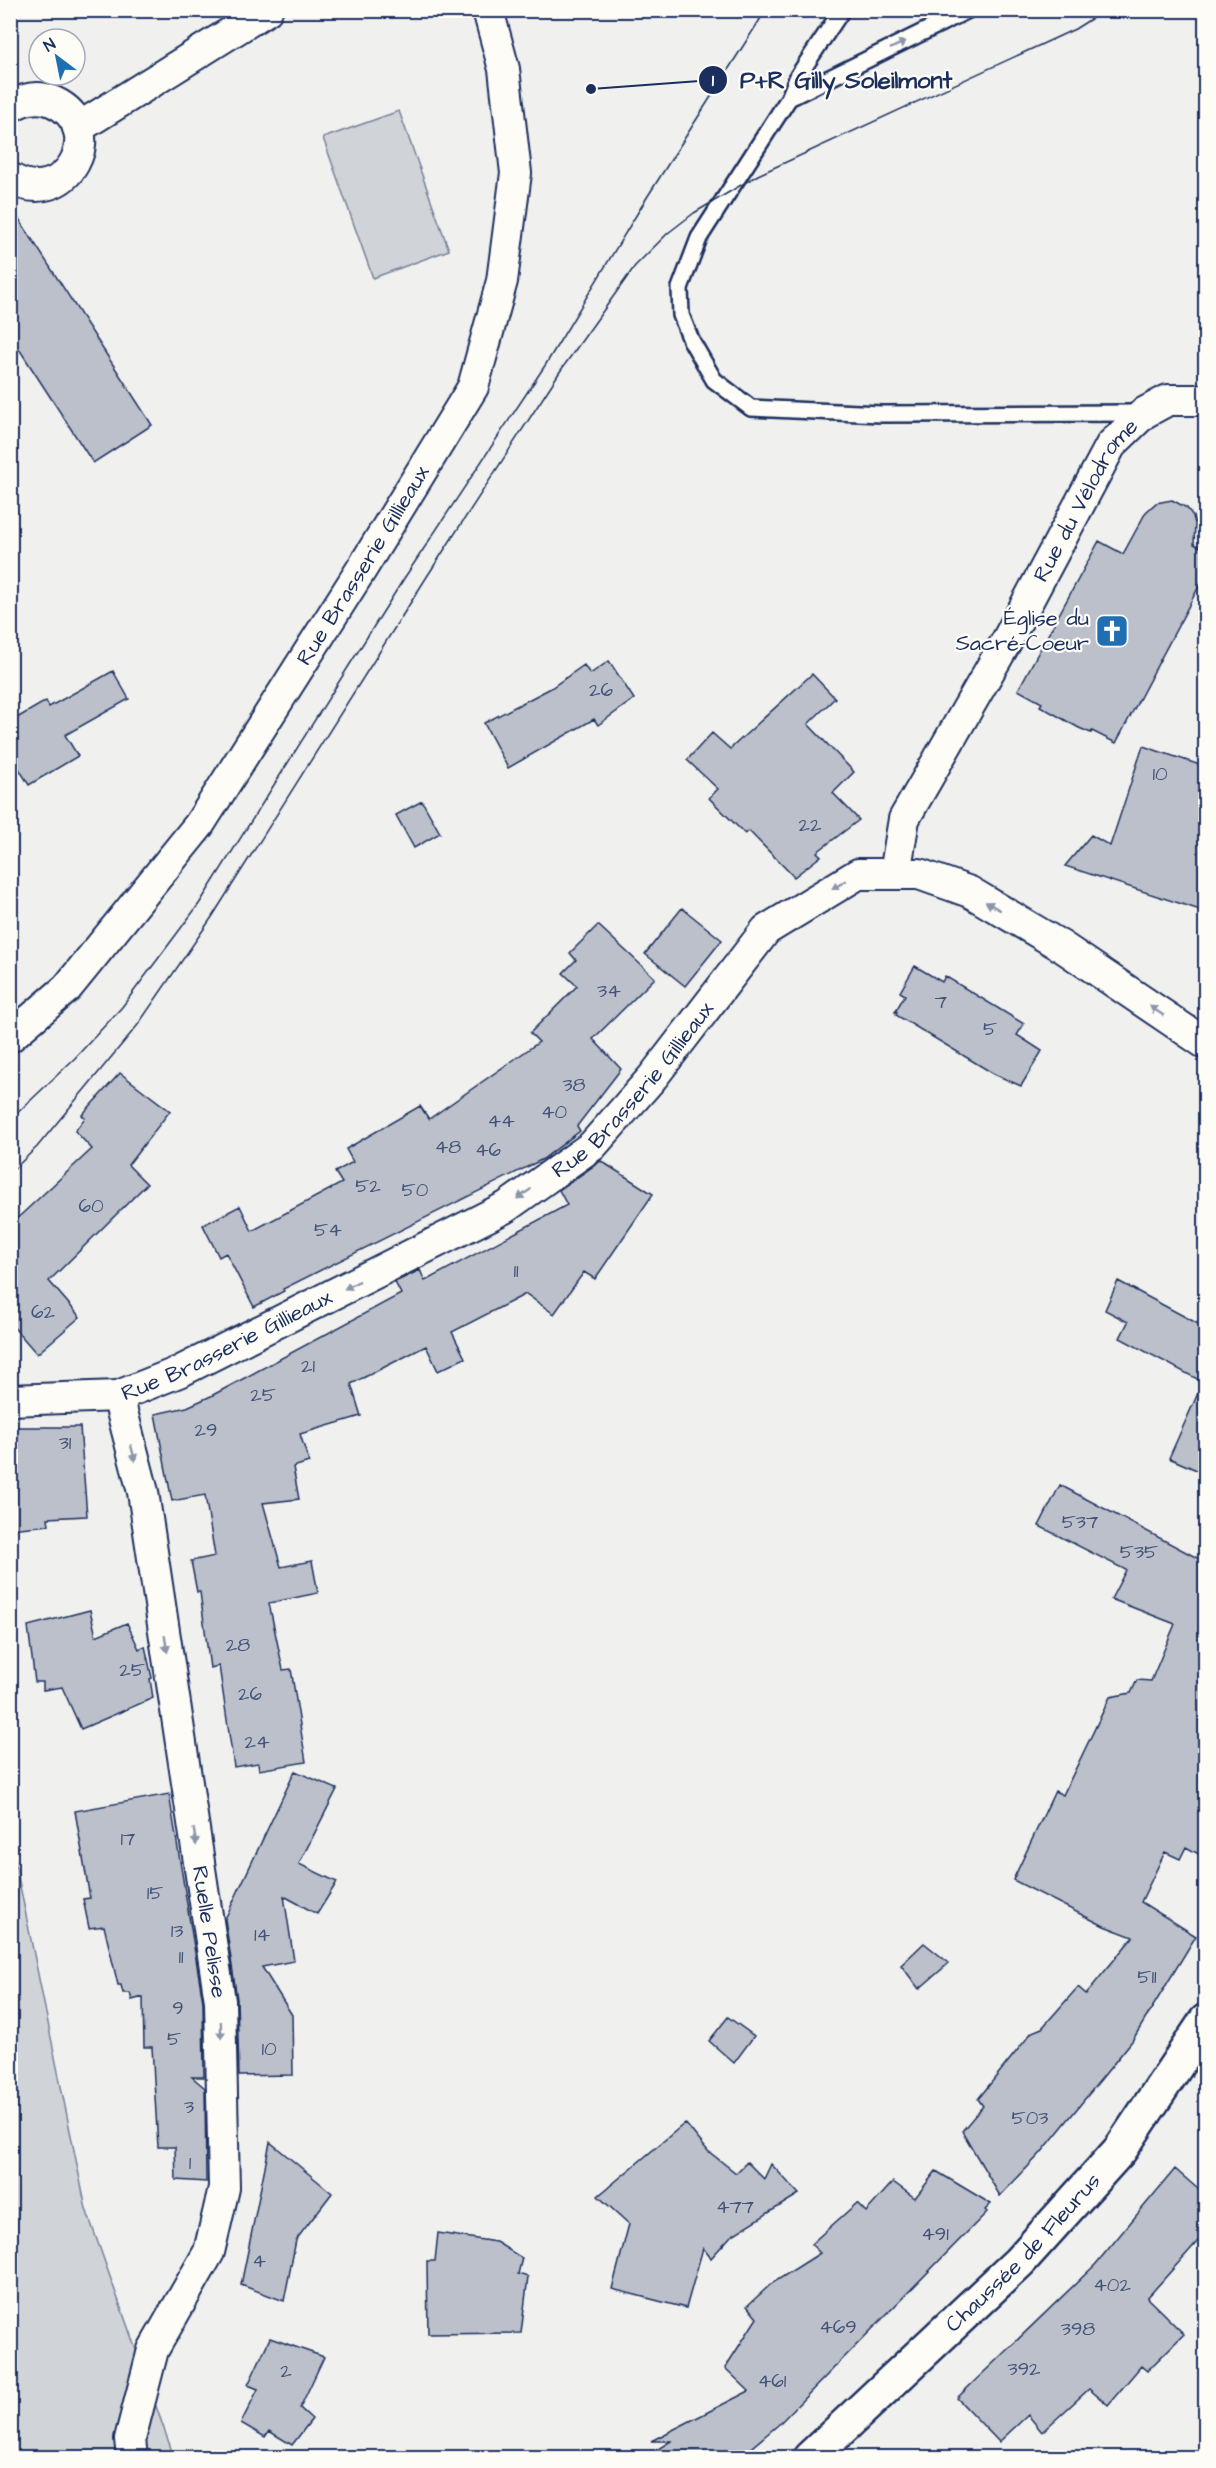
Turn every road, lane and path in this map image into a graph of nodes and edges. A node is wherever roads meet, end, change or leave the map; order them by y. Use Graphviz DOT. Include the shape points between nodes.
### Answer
graph roads {
  1 [pos="267,10"];
  2 [pos="488,10"];
  3 [pos="842,10"];
  4 [pos="968,10"];
  5 [pos="789,98"];
  6 [pos="10,107"];
  7 [pos="78,128"];
  8 [pos="10,178"];
  9 [pos="1206,400"];
  10 [pos="1144,413"];
  11 [pos="895,874"];
  12 [pos="10,1037"];
  13 [pos="1206,1044"];
  14 [pos="118,1396"];
  15 [pos="10,1400"];
  16 [pos="1206,2021"];
  17 [pos="132,2457"];
  18 [pos="810,2457"];
  1 -- 7 [label="street"];
  2 -- 12 [label="street, Rue Brasserie Gillieaux" via="504,69 516,173 502,281 472,387 199,825 68,988"];
  3 -- 5 [label="lane" via="798,76"];
  5 -- 4 [label="lane, one-way"];
  5 -- 10 [label="lane" via="699,238 680,288 681,315 714,380 751,408 881,414"];
  6 -- 7 [label="street" via="24,99 51,100 68,111"];
  7 -- 8 [label="street" via="78,157 60,179 32,186"];
  9 -- 10 [label="street, Rue du Vélodrome" via="1168,400"];
  10 -- 11 [label="street, Rue du Vélodrome" via="1111,445 1006,642 904,819"];
  13 -- 11 [label="street, Rue Brasserie Gillieaux, one-way" via="1061,945 970,892 919,874"];
  11 -- 14 [label="street, Rue Brasserie Gillieaux, one-way" via="858,874 766,930 651,1078 592,1146 506,1207 181,1371"];
  14 -- 15 [label="street, Rue Brasserie Gillieaux"];
  14 -- 17 [label="street, Ruelle Pelisse, one-way" via="143,1492 220,2001 224,2188 209,2252 153,2350 130,2439"];
  16 -- 18 [label="main road, Chaussée de Fleurus" via="1120,2150 1019,2262"];
}
